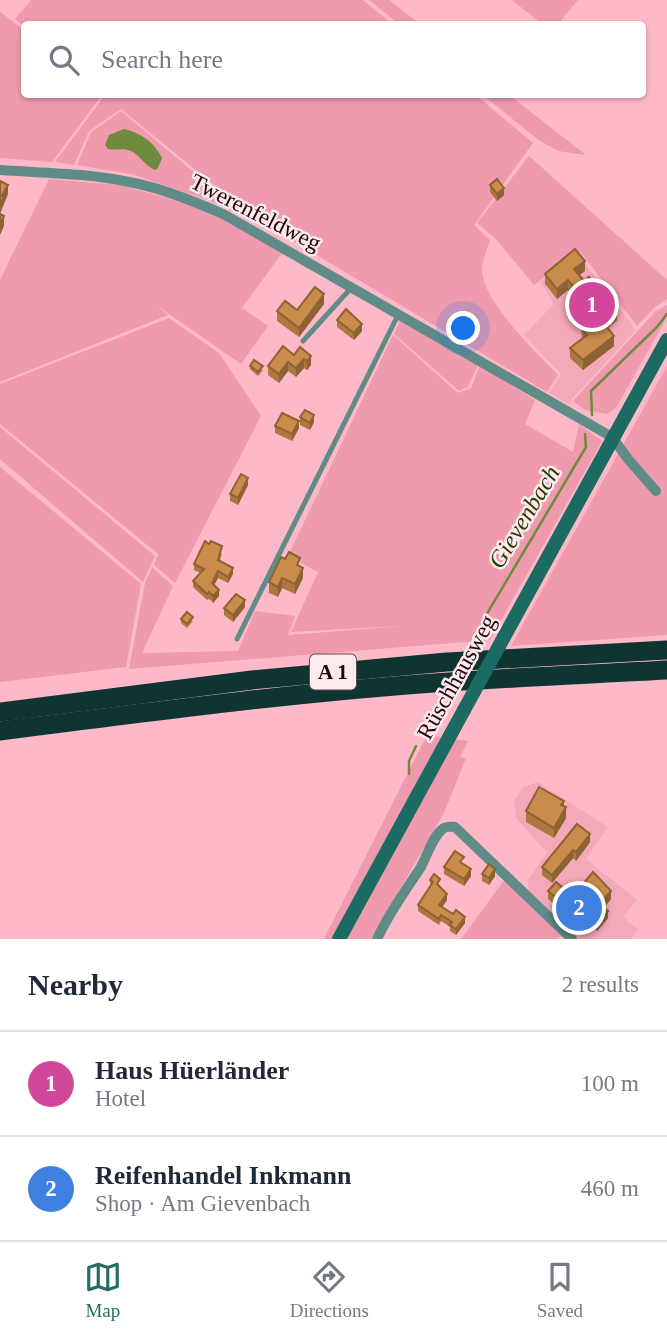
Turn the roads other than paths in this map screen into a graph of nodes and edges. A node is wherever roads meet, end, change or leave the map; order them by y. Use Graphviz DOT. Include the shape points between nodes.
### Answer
graph roads {
  1 [pos="0,170"];
  2 [pos="352,287"];
  3 [pos="399,313"];
  4 [pos="667,340"];
  5 [pos="303,341"];
  6 [pos="612,437"];
  7 [pos="656,491"];
  8 [pos="237,639"];
  9 [pos="667,650"];
  10 [pos="667,670"];
  11 [pos="0,712"];
  12 [pos="0,732"];
  13 [pos="339,939"];
  14 [pos="377,939"];
  15 [pos="572,939"];
  1 -- 2 [label="street, Twerenfeldweg" via="95,177 184,197 241,223"];
  2 -- 3 [label="street, Twerenfeldweg"];
  2 -- 5 [label="lane"];
  3 -- 6 [label="street, Twerenfeldweg"];
  3 -- 8 [label="lane"];
  4 -- 6 [label="main road, Rüschhausweg"];
  6 -- 7 [label="street"];
  6 -- 13 [label="main road, Rüschhausweg, bridge"];
  9 -- 11 [label="highway, A 1" via="305,675"];
  10 -- 12 [label="highway, A 1" via="348,690"];
  14 -- 15 [label="street" via="386,918 448,826 455,827"];
}
